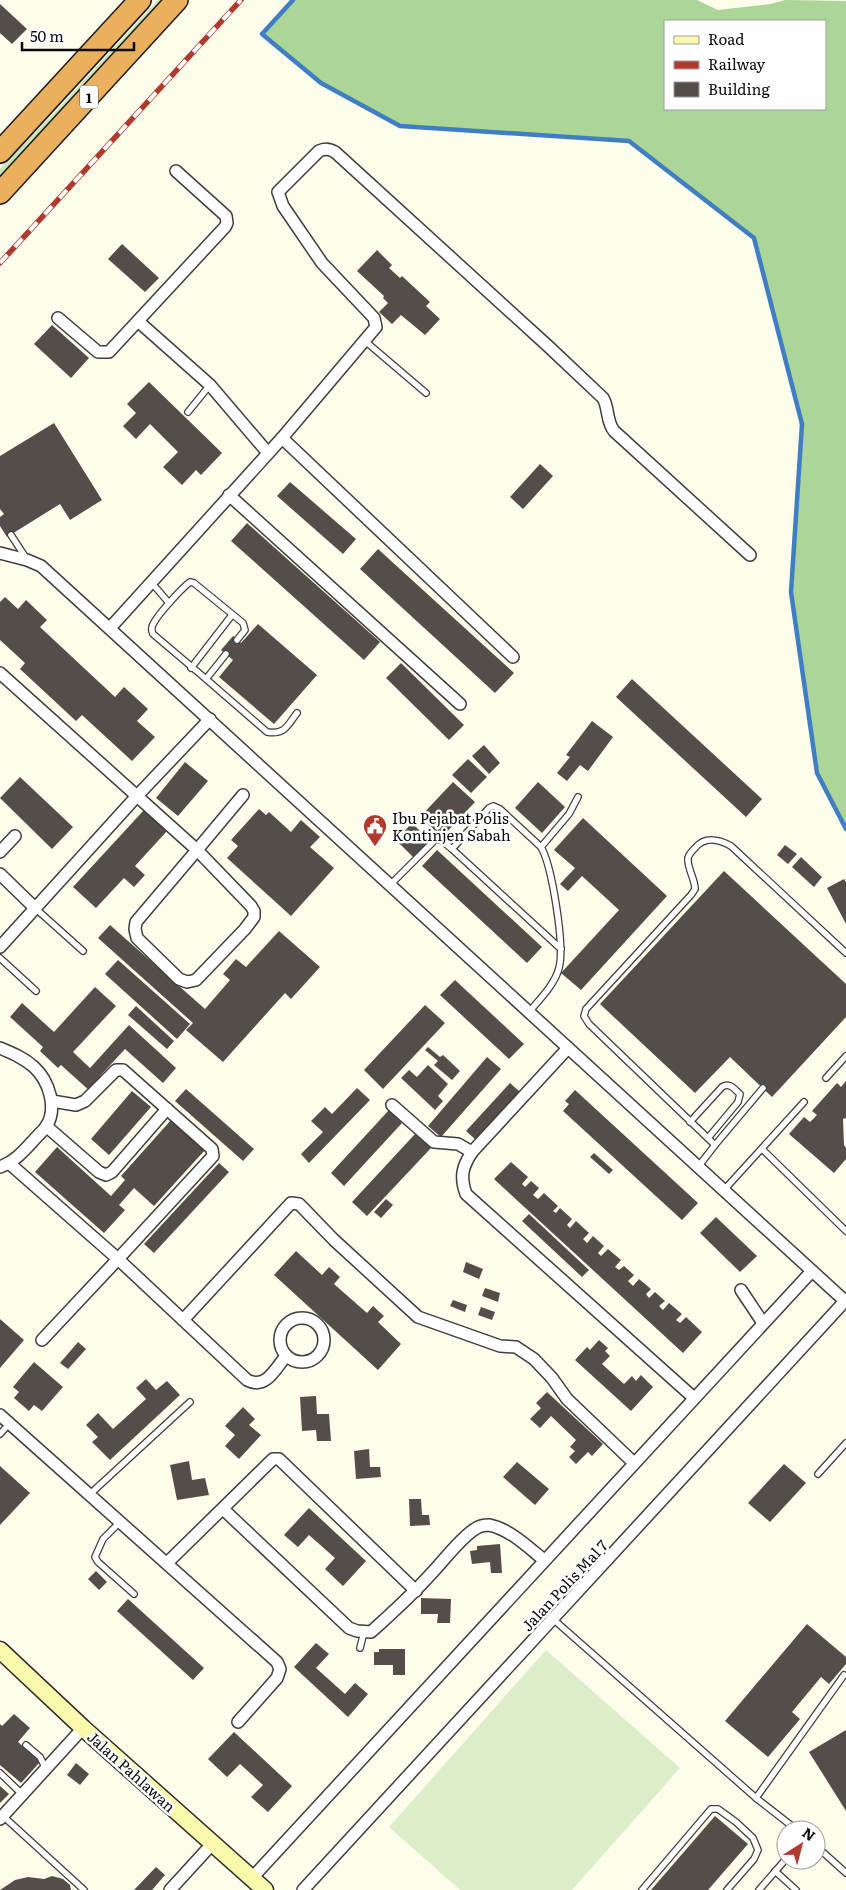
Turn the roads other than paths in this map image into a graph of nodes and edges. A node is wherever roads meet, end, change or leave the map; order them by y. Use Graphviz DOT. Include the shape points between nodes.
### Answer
graph roads {
  1 [pos="178,0"];
  2 [pos="135,2"];
  3 [pos="0,152"];
  4 [pos="176,171"];
  5 [pos="0,193"];
  6 [pos="58,318"];
  7 [pos="139,322"];
  8 [pos="365,341"];
  9 [pos="210,385"];
  10 [pos="426,393"];
  11 [pos="188,412"];
  12 [pos="282,438"];
  13 [pos="268,453"];
  14 [pos="229,495"];
  15 [pos="11,535"];
  16 [pos="0,553"];
  17 [pos="750,555"];
  18 [pos="27,560"];
  19 [pos="151,582"];
  20 [pos="169,603"];
  21 [pos="232,615"];
  22 [pos="110,628"];
  23 [pos="237,640"];
  24 [pos="226,654"];
  25 [pos="513,657"];
  26 [pos="191,668"];
  27 [pos="0,674"];
  28 [pos="206,679"];
  29 [pos="460,704"];
  30 [pos="297,713"];
  31 [pos="210,719"];
  32 [pos="243,796"];
  33 [pos="136,797"];
  34 [pos="578,797"];
  35 [pos="15,836"];
  36 [pos="542,847"];
  37 [pos="452,849"];
  38 [pos="197,850"];
  39 [pos="0,852"];
  40 [pos="0,874"];
  41 [pos="390,884"];
  42 [pos="35,908"];
  43 [pos="0,947"];
  44 [pos="561,949"];
  45 [pos="83,951"];
  46 [pos="846,952"];
  47 [pos="0,958"];
  48 [pos="36,991"];
  49 [pos="529,1012"];
  50 [pos="0,1048"];
  51 [pos="568,1048"];
  52 [pos="846,1056"];
  53 [pos="826,1078"];
  54 [pos="763,1088"];
  55 [pos="52,1102"];
  56 [pos="804,1102"];
  57 [pos="392,1105"];
  58 [pos="167,1109"];
  59 [pos="690,1122"];
  60 [pos="46,1126"];
  61 [pos="708,1138"];
  62 [pos="715,1145"];
  63 [pos="762,1149"];
  64 [pos="472,1152"];
  65 [pos="5,1165"];
  66 [pos="698,1167"];
  67 [pos="724,1190"];
  68 [pos="846,1230"];
  69 [pos="118,1259"];
  70 [pos="812,1271"];
  71 [pos="741,1290"];
  72 [pos="845,1300"];
  73 [pos="183,1320"];
  74 [pos="763,1323"];
  75 [pos="42,1340"];
  76 [pos="286,1356"];
  77 [pos="694,1398"];
  78 [pos="190,1402"];
  79 [pos="0,1415"];
  80 [pos="9,1424"];
  81 [pos="0,1434"];
  82 [pos="846,1443"];
  83 [pos="634,1463"];
  84 [pos="818,1474"];
  85 [pos="89,1495"];
  86 [pos="223,1509"];
  87 [pos="120,1522"];
  88 [pos="544,1560"];
  89 [pos="167,1563"];
  90 [pos="416,1591"];
  91 [pos="134,1594"];
  92 [pos="553,1619"];
  93 [pos="364,1632"];
  94 [pos="360,1648"];
  95 [pos="0,1650"];
  96 [pos="844,1675"];
  97 [pos="238,1722"];
  98 [pos="83,1728"];
  99 [pos="26,1745"];
  100 [pos="46,1769"];
  101 [pos="0,1773"];
  102 [pos="23,1794"];
  103 [pos="756,1798"];
  104 [pos="1,1818"];
  105 [pos="784,1820"];
  106 [pos="213,1843"];
  107 [pos="826,1855"];
  108 [pos="775,1870"];
  109 [pos="846,1873"];
  110 [pos="252,1878"];
  111 [pos="84,1890"];
  112 [pos="170,1890"];
  113 [pos="265,1890"];
  114 [pos="303,1890"];
  115 [pos="642,1890"];
  116 [pos="728,1890"];
  117 [pos="759,1890"];
  118 [pos="796,1890"];
  1 -- 5 [label="highway, 1"];
  2 -- 3 [label="highway, 1"];
  4 -- 7 [label="street" via="226,216 227,223"];
  6 -- 7 [label="street" via="102,353 112,350"];
  7 -- 9 [label="street"];
  8 -- 10 [label="lane"];
  8 -- 12 [label="street"];
  8 -- 17 [label="street" via="376,327 376,320 322,263 283,206 278,192 323,149 335,152 603,398 610,427"];
  9 -- 11 [label="lane"];
  9 -- 13 [label="street"];
  12 -- 13 [label="street"];
  12 -- 25 [label="street"];
  13 -- 14 [label="street"];
  14 -- 19 [label="street"];
  14 -- 29 [label="street"];
  15 -- 18 [label="lane"];
  16 -- 18 [label="street"];
  18 -- 22 [label="street" via="41,566"];
  19 -- 20 [label="lane"];
  19 -- 22 [label="street"];
  20 -- 21 [label="lane" via="190,582"];
  20 -- 26 [label="lane" via="151,629"];
  21 -- 23 [label="lane" via="245,626"];
  21 -- 26 [label="lane"];
  22 -- 31 [label="street"];
  24 -- 28 [label="lane"];
  26 -- 28 [label="lane"];
  27 -- 33 [label="street"];
  28 -- 30 [label="lane" via="267,732 284,730"];
  31 -- 33 [label="street"];
  31 -- 41 [label="street"];
  32 -- 38 [label="street"];
  33 -- 38 [label="street"];
  33 -- 42 [label="street"];
  34 -- 36 [label="lane" via="570,814"];
  35 -- 39 [label="street"];
  36 -- 37 [label="lane" via="493,806"];
  36 -- 44 [label="lane" via="550,869"];
  37 -- 41 [label="lane" via="441,840 435,840"];
  37 -- 44 [label="lane"];
  38 -- 38 [label="street" via="136,922 134,929 137,938 179,979 187,982 196,980 246,930 254,917 252,906"];
  40 -- 42 [label="street"];
  41 -- 49 [label="street"];
  42 -- 43 [label="street"];
  42 -- 45 [label="lane"];
  44 -- 49 [label="lane" via="559,970"];
  46 -- 59 [label="lane" via="731,846 708,840 696,847 688,857 695,890 586,1009 584,1016"];
  47 -- 48 [label="lane"];
  49 -- 51 [label="street"];
  50 -- 55 [label="street" via="34,1067 46,1084"];
  51 -- 64 [label="street"];
  51 -- 66 [label="street"];
  52 -- 53 [label="lane"];
  54 -- 62 [label="lane"];
  55 -- 58 [label="street" via="76,1105 85,1101 120,1069"];
  55 -- 60 [label="street"];
  56 -- 63 [label="lane"];
  57 -- 64 [label="street" via="434,1142 458,1144"];
  58 -- 60 [label="street" via="106,1175"];
  58 -- 69 [label="street" via="214,1154"];
  59 -- 61 [label="lane"];
  59 -- 61 [label="lane" via="722,1086 729,1085 740,1094 738,1102"];
  60 -- 65 [label="street"];
  61 -- 62 [label="lane"];
  62 -- 66 [label="lane"];
  63 -- 67 [label="lane"];
  63 -- 68 [label="lane"];
  64 -- 77 [label="street" via="462,1168 466,1194"];
  65 -- 69 [label="street"];
  66 -- 67 [label="street"];
  67 -- 70 [label="street"];
  69 -- 73 [label="street"];
  69 -- 75 [label="street"];
  70 -- 72 [label="street"];
  70 -- 74 [label="street"];
  71 -- 74 [label="street"];
  72 -- 92 [label="street, Jalan Polis Mal 7"];
  73 -- 76 [label="street" via="251,1382 265,1382"];
  73 -- 83 [label="street" via="291,1203 299,1204 418,1317 500,1346 516,1347 534,1359 567,1399"];
  74 -- 77 [label="street"];
  77 -- 83 [label="street"];
  78 -- 85 [label="lane"];
  79 -- 80 [label="street"];
  80 -- 81 [label="lane"];
  80 -- 85 [label="street"];
  82 -- 84 [label="lane"];
  83 -- 88 [label="street"];
  85 -- 87 [label="street"];
  86 -- 89 [label="street"];
  86 -- 90 [label="street" via="268,1462 279,1459"];
  86 -- 93 [label="street" via="349,1628"];
  87 -- 89 [label="street"];
  87 -- 91 [label="lane" via="103,1539 95,1557"];
  88 -- 90 [label="street" via="502,1530 482,1525 465,1537"];
  88 -- 110 [label="street"];
  89 -- 97 [label="street" via="279,1666 277,1678"];
  90 -- 93 [label="street" via="371,1632"];
  92 -- 103 [label="lane"];
  92 -- 114 [label="street, Jalan Polis Mal 7"];
  93 -- 94 [label="lane"];
  95 -- 98 [label="street, Jalan Pahlawan"];
  96 -- 103 [label="lane"];
  98 -- 100 [label="street"];
  98 -- 106 [label="street, Jalan Pahlawan"];
  99 -- 100 [label="lane" via="40,1757"];
  100 -- 102 [label="street"];
  101 -- 102 [label="lane"];
  102 -- 104 [label="street"];
  103 -- 105 [label="lane"];
  104 -- 111 [label="lane"];
  106 -- 110 [label="street, Jalan Pahlawan"];
  106 -- 112 [label="street"];
  107 -- 109 [label="lane"];
  108 -- 117 [label="lane"];
  108 -- 118 [label="lane"];
  110 -- 113 [label="street, Jalan Pahlawan"];
  115 -- 116 [label="lane" via="711,1809 718,1809 753,1838 758,1850"];
}
